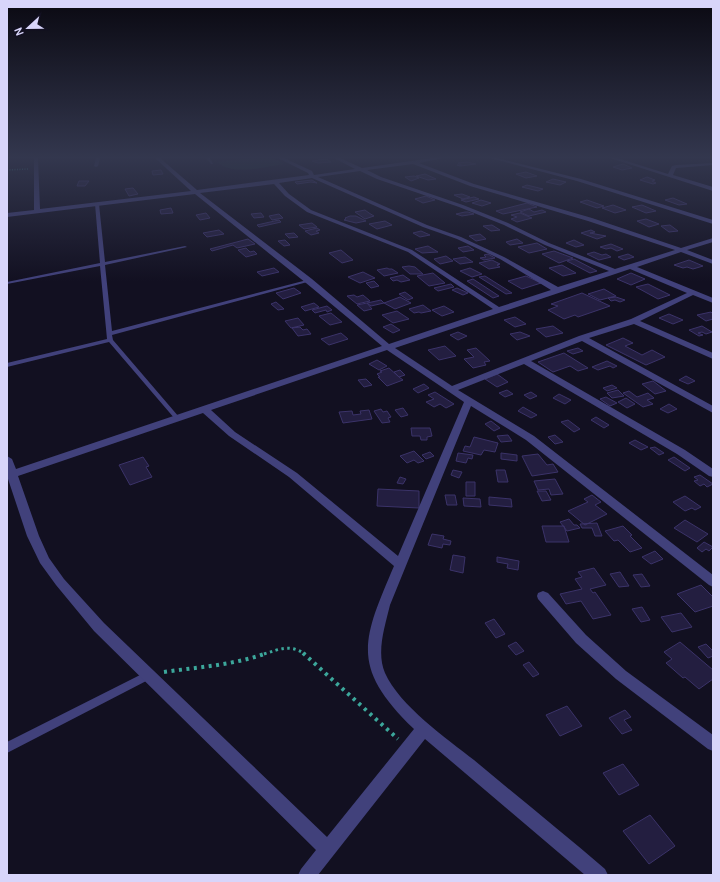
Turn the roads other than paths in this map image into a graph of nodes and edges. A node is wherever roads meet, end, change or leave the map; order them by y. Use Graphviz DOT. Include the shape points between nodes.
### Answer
graph roads {
  1 [pos="36,199"];
  2 [pos="137,199"];
  3 [pos="205,199"];
  4 [pos="293,199"];
  5 [pos="364,199"];
  6 [pos="441,199"];
  7 [pos="521,199"];
  8 [pos="640,199"];
  9 [pos="97,204"];
  10 [pos="36,211"];
  11 [pos="7,215"];
  12 [pos="713,222"];
  13 [pos="713,240"];
  14 [pos="185,247"];
  15 [pos="681,250"];
  16 [pos="713,262"];
  17 [pos="102,264"];
  18 [pos="629,266"];
  19 [pos="614,271"];
  20 [pos="310,281"];
  21 [pos="7,283"];
  22 [pos="557,290"];
  23 [pos="692,293"];
  24 [pos="713,301"];
  25 [pos="499,310"];
  26 [pos="634,321"];
  27 [pos="109,337"];
  28 [pos="582,338"];
  29 [pos="388,347"];
  30 [pos="713,356"];
  31 [pos="525,361"];
  32 [pos="7,365"];
  33 [pos="451,390"];
  34 [pos="469,400"];
  35 [pos="204,409"];
  36 [pos="713,410"];
  37 [pos="176,418"];
  38 [pos="7,459"];
  39 [pos="713,474"];
  40 [pos="9,476"];
  41 [pos="401,565"];
  42 [pos="713,582"];
  43 [pos="542,596"];
  44 [pos="148,674"];
  45 [pos="424,728"];
  46 [pos="713,744"];
  47 [pos="7,748"];
  48 [pos="327,849"];
  49 [pos="312,873"];
  50 [pos="599,875"];
  1 -- 10 [label="street"];
  2 -- 9 [label="street"];
  3 -- 20 [label="street"];
  4 -- 25 [label="street" via="309,211 410,251"];
  5 -- 22 [label="street" via="502,258"];
  6 -- 19 [label="street"];
  7 -- 15 [label="street"];
  8 -- 12 [label="street"];
  9 -- 10 [label="street"];
  9 -- 17 [label="lane"];
  10 -- 11 [label="street"];
  13 -- 15 [label="street"];
  14 -- 17 [label="lane"];
  15 -- 16 [label="street"];
  15 -- 18 [label="street"];
  17 -- 21 [label="lane"];
  17 -- 27 [label="lane"];
  18 -- 19 [label="street"];
  18 -- 23 [label="street"];
  19 -- 22 [label="street"];
  20 -- 27 [label="lane"];
  20 -- 29 [label="street"];
  22 -- 25 [label="street"];
  23 -- 24 [label="street"];
  23 -- 26 [label="street"];
  25 -- 29 [label="street"];
  26 -- 28 [label="street"];
  26 -- 30 [label="street"];
  27 -- 32 [label="lane"];
  27 -- 37 [label="lane"];
  28 -- 31 [label="street"];
  28 -- 36 [label="street"];
  29 -- 33 [label="street"];
  29 -- 35 [label="street"];
  31 -- 33 [label="street"];
  31 -- 39 [label="street" via="681,452"];
  33 -- 34 [label="street"];
  34 -- 41 [label="street"];
  34 -- 42 [label="street" via="530,438"];
  35 -- 37 [label="street"];
  35 -- 41 [label="street" via="232,434 293,475"];
  37 -- 40 [label="street"];
  38 -- 40 [label="street"];
  40 -- 44 [label="street" via="44,560 99,627"];
  41 -- 45 [label="street" via="384,606 376,635 374,656 379,675 394,698"];
  43 -- 46 [label="street" via="581,639 621,675"];
  44 -- 47 [label="lane"];
  44 -- 48 [label="street"];
  45 -- 48 [label="street"];
  45 -- 50 [label="street"];
  48 -- 49 [label="street"];
}
